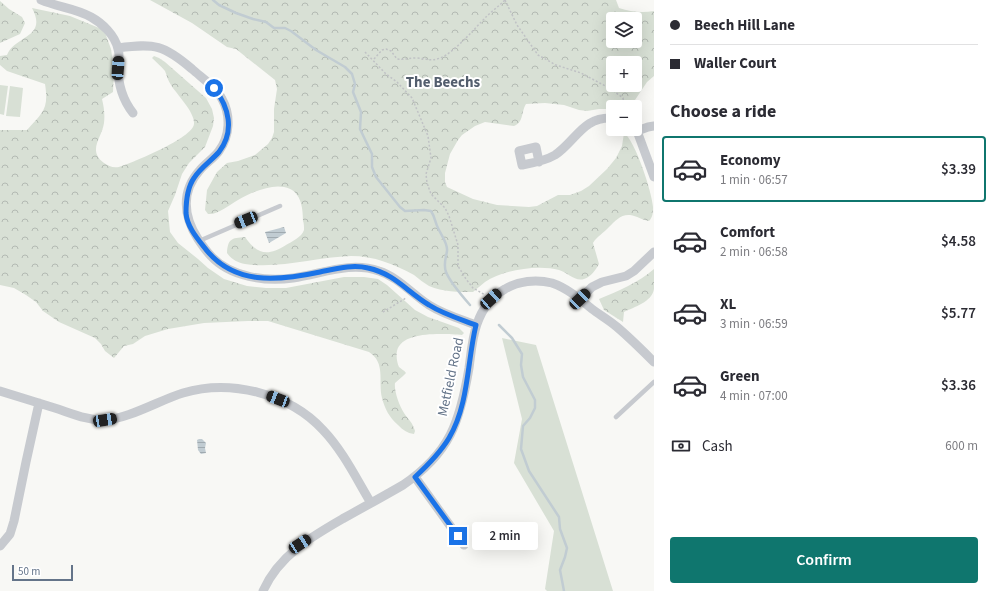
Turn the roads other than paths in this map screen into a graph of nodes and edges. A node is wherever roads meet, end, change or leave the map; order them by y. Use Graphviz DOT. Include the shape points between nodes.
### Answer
graph roads {
  1 [pos="41,0"];
  2 [pos="118,48"];
  3 [pos="133,113"];
  4 [pos="606,118"];
  5 [pos="654,126"];
  6 [pos="642,128"];
  7 [pos="638,136"];
  8 [pos="539,162"];
  9 [pos="654,177"];
  10 [pos="280,206"];
  11 [pos="199,241"];
  12 [pos="654,252"];
  13 [pos="580,299"];
  14 [pos="476,325"];
  15 [pos="654,362"];
  16 [pos="654,382"];
  17 [pos="0,391"];
  18 [pos="40,403"];
  19 [pos="616,417"];
  20 [pos="415,477"];
  21 [pos="370,503"];
  22 [pos="464,545"];
  23 [pos="0,546"];
  24 [pos="263,591"];
  1 -- 2 [label="street" via="78,11 103,25"];
  2 -- 3 [label="street" via="122,98"];
  2 -- 11 [label="street" via="141,45 164,49 177,56 222,98 228,113 226,139 219,151 193,179 186,202 188,221"];
  4 -- 8 [label="street" via="588,124 564,148"];
  5 -- 6 [label="street"];
  7 -- 9 [label="street"];
  10 -- 11 [label="lane"];
  11 -- 14 [label="street" via="222,265 255,278 292,278 350,267 380,271 397,280 430,306"];
  12 -- 13 [label="street" via="634,271 626,276 602,282"];
  13 -- 14 [label="street, Metfield Road" via="552,283 525,282 511,286 491,299 481,312"];
  13 -- 15 [label="street, Metfield Road" via="616,326"];
  14 -- 20 [label="street, Metfield Road" via="464,395 454,428 435,457"];
  16 -- 19 [label="lane"];
  17 -- 18 [label="street"];
  18 -- 21 [label="street" via="80,416 105,420 197,390 232,388 266,395 294,408 322,428 344,457"];
  18 -- 23 [label="street" via="14,521 10,534"];
  20 -- 21 [label="street, Metfield Road" via="404,486"];
  20 -- 22 [label="street"];
  21 -- 24 [label="street, Metfield Road" via="300,544 274,572"];
}
